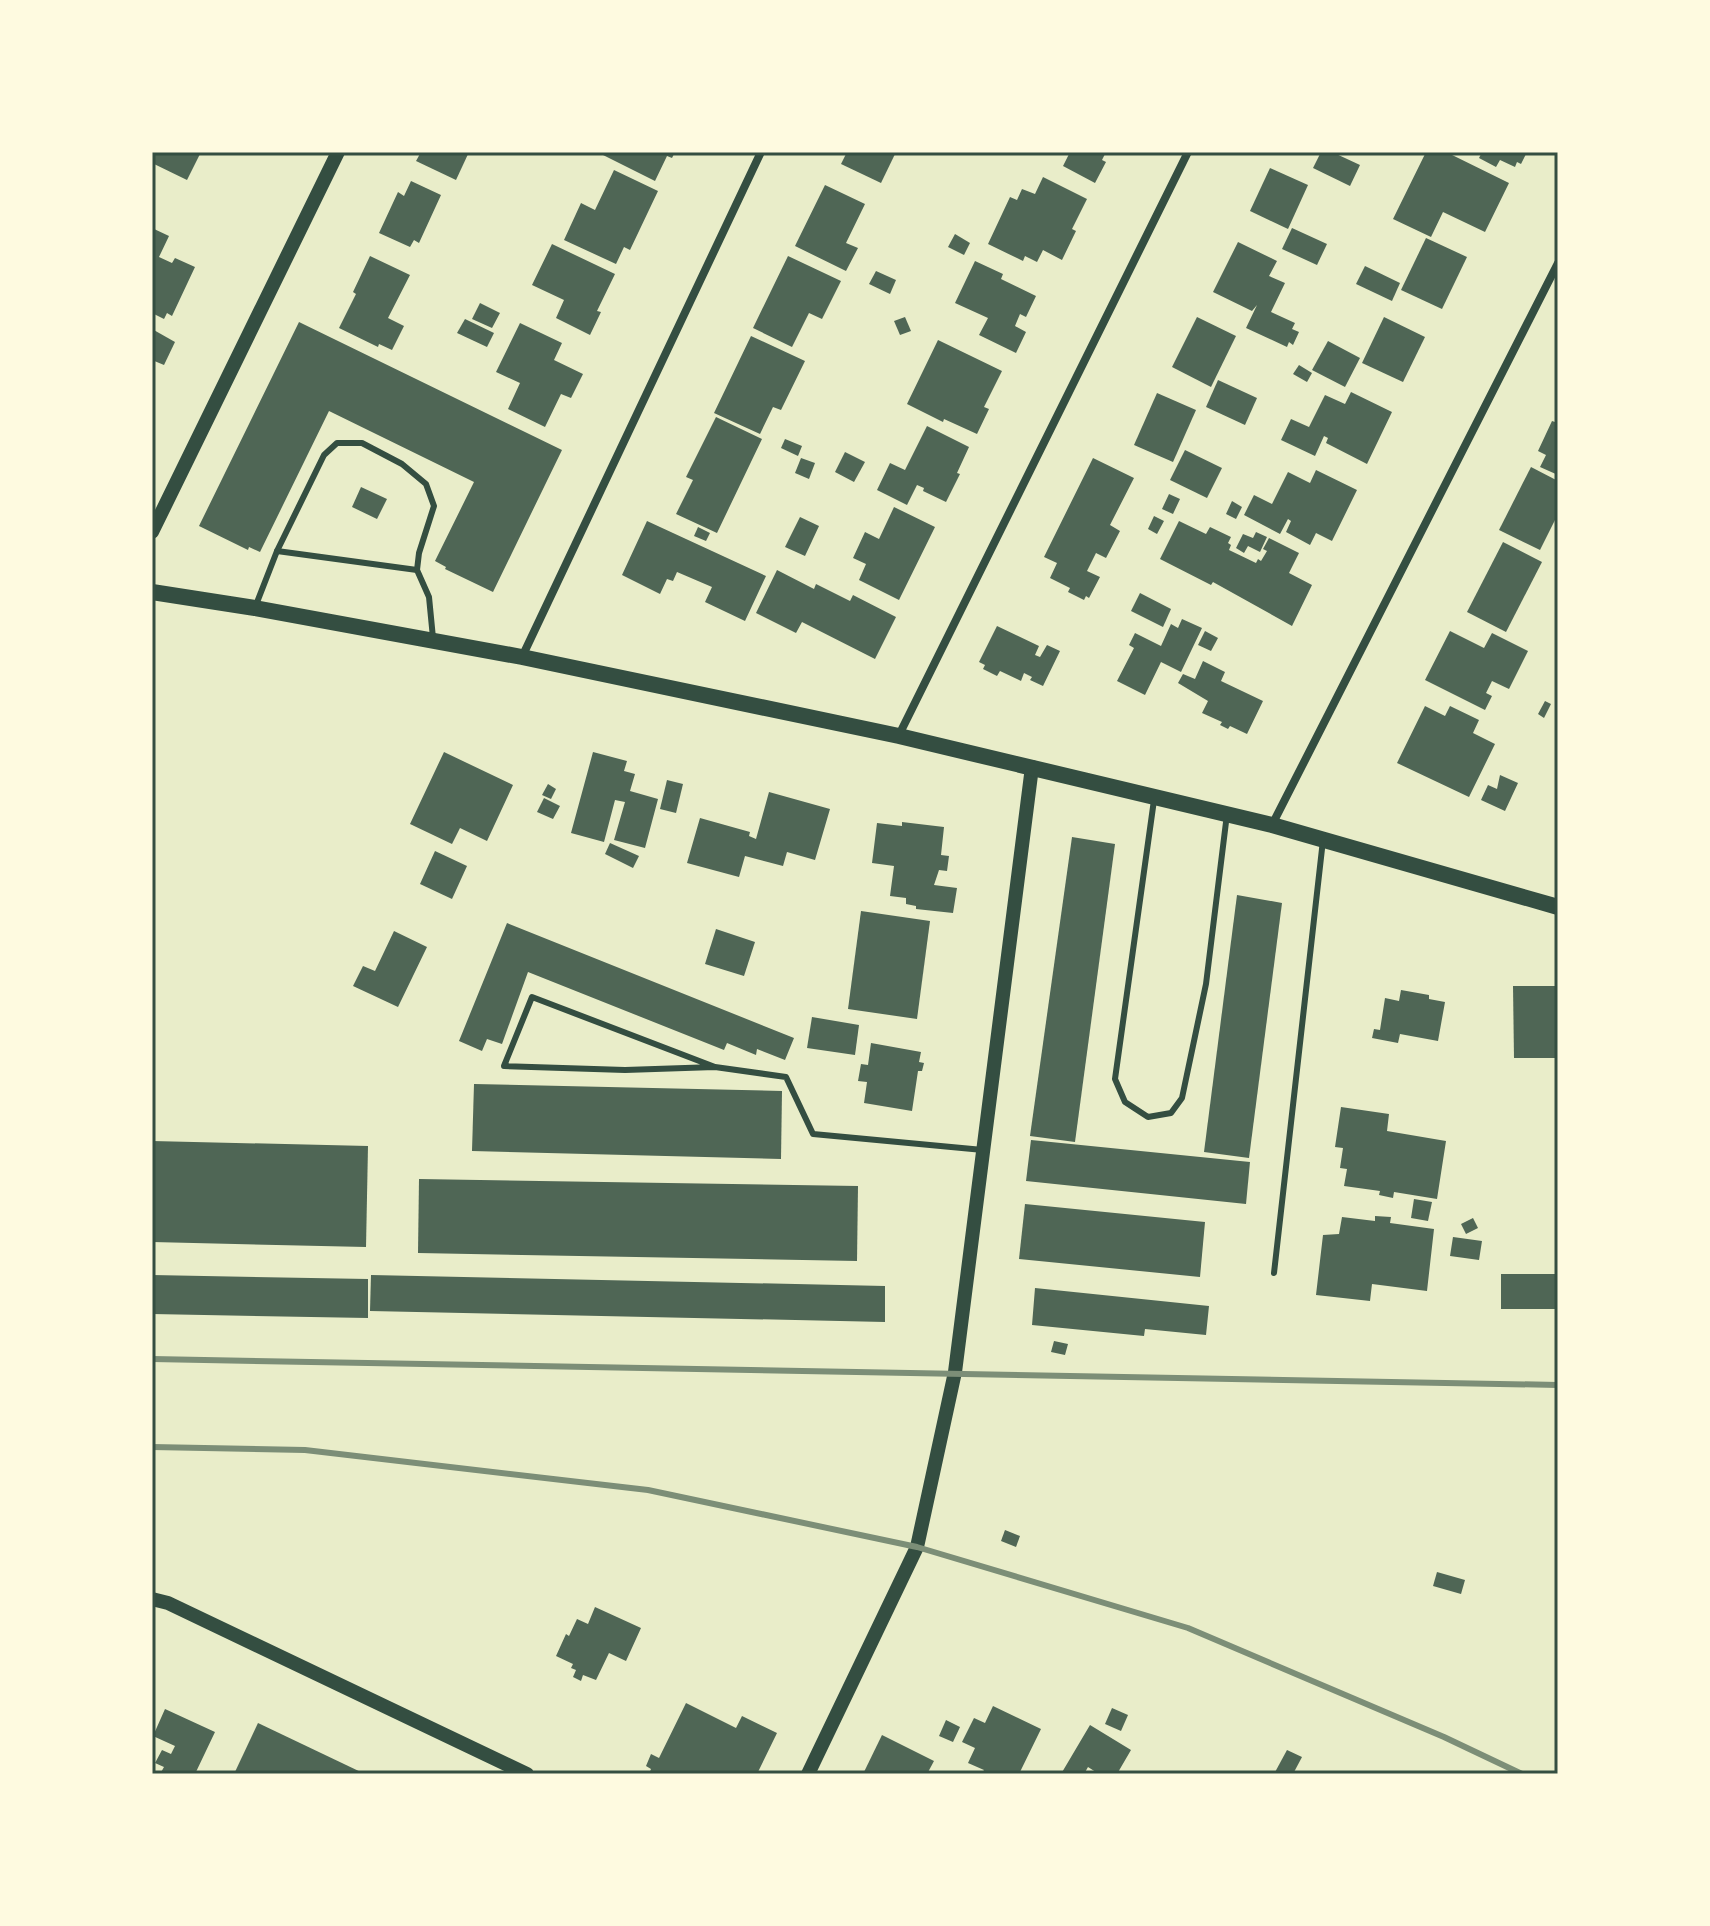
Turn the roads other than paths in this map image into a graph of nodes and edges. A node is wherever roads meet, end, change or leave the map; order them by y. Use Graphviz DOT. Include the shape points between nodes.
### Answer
graph roads {
  1 [pos="338,152"];
  2 [pos="761,152"];
  3 [pos="1188,152"];
  4 [pos="1558,263"];
  5 [pos="152,532"];
  6 [pos="277,551"];
  7 [pos="417,570"];
  8 [pos="152,592"];
  9 [pos="255,608"];
  10 [pos="433,642"];
  11 [pos="522,657"];
  12 [pos="899,736"];
  13 [pos="1032,767"];
  14 [pos="1154,796"];
  15 [pos="1227,814"];
  16 [pos="1272,825"];
  17 [pos="1323,840"];
  18 [pos="1558,907"];
  19 [pos="715,1067"];
  20 [pos="983,1150"];
  21 [pos="1274,1273"];
  22 [pos="152,1599"];
  23 [pos="527,1774"];
  24 [pos="808,1774"];
  1 -- 5 [label="street"];
  2 -- 11 [label="street"];
  3 -- 12 [label="street"];
  4 -- 16 [label="street"];
  6 -- 7 [label="lane"];
  6 -- 7 [label="lane" via="324,455 337,443 362,443 426,484 434,506"];
  6 -- 9 [label="lane"];
  7 -- 10 [label="lane" via="429,597"];
  8 -- 9 [label="main road"];
  9 -- 10 [label="main road"];
  10 -- 11 [label="main road"];
  11 -- 12 [label="main road"];
  12 -- 13 [label="main road"];
  13 -- 14 [label="main road"];
  13 -- 20 [label="street"];
  14 -- 15 [label="main road"];
  14 -- 15 [label="lane" via="1115,1079 1125,1102 1148,1117 1171,1113 1182,1098 1206,984"];
  15 -- 16 [label="main road"];
  16 -- 17 [label="main road"];
  17 -- 18 [label="main road"];
  17 -- 21 [label="lane"];
  19 -- 19 [label="lane" via="532,997 504,1066 625,1070"];
  19 -- 20 [label="lane" via="786,1077 813,1134"];
  20 -- 24 [label="street" via="955,1372 917,1547"];
  22 -- 23 [label="street"];
}
